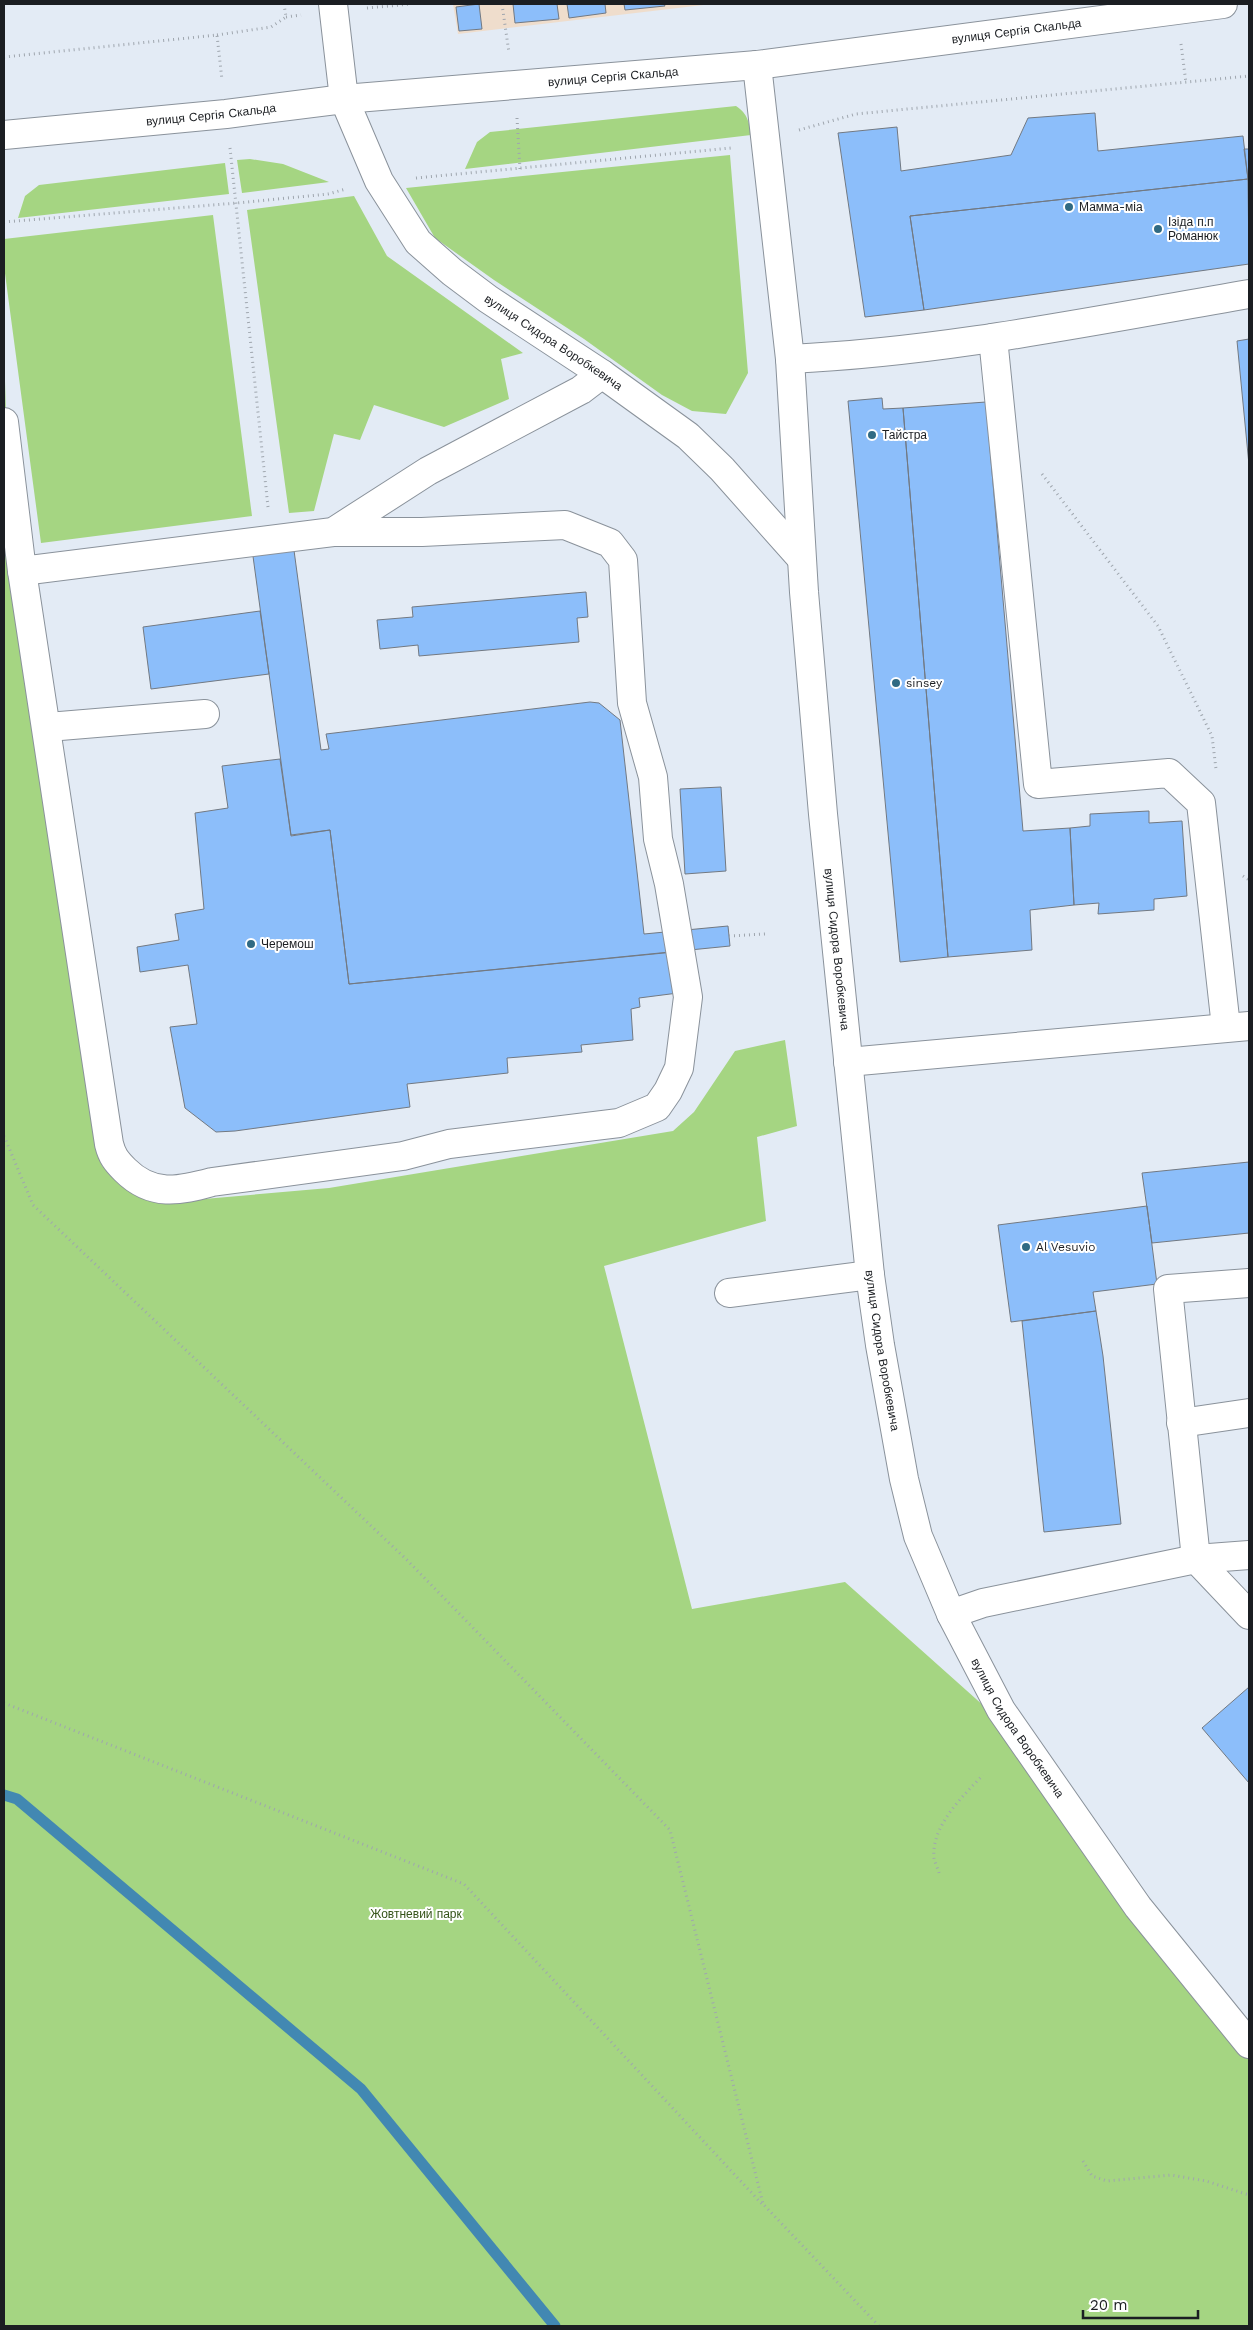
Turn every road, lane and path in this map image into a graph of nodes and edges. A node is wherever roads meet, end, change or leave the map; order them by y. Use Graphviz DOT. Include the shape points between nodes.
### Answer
graph roads {
  1 [pos="284,4"];
  2 [pos="333,4"];
  3 [pos="1223,4"];
  4 [pos="217,35"];
  5 [pos="4,57"];
  6 [pos="757,66"];
  7 [pos="1249,76"];
  8 [pos="344,99"];
  9 [pos="226,114"];
  10 [pos="4,135"];
  11 [pos="766,145"];
  12 [pos="379,181"];
  13 [pos="237,203"];
  14 [pos="4,222"];
  15 [pos="1249,294"];
  16 [pos="992,338"];
  17 [pos="790,359"];
  18 [pos="602,374"];
  19 [pos="4,422"];
  20 [pos="1002,432"];
  21 [pos="333,532"];
  22 [pos="272,540"];
  23 [pos="801,558"];
  24 [pos="22,571"];
  25 [pos="205,714"];
  26 [pos="48,727"];
  27 [pos="1217,773"];
  28 [pos="1236,871"];
  29 [pos="1249,880"];
  30 [pos="765,934"];
  31 [pos="729,936"];
  32 [pos="1238,1026"];
  33 [pos="848,1062"];
  34 [pos="4,1136"];
  35 [pos="870,1275"];
  36 [pos="1249,1283"];
  37 [pos="729,1292"];
  38 [pos="1249,1413"];
  39 [pos="1181,1423"];
  40 [pos="1249,1555"];
  41 [pos="1196,1559"];
  42 [pos="951,1614"];
  43 [pos="1249,1615"];
  44 [pos="4,1703"];
  45 [pos="982,1775"];
  46 [pos="940,1874"];
  47 [pos="1249,2044"];
  48 [pos="1083,2161"];
  49 [pos="1249,2195"];
  50 [pos="763,2204"];
  51 [pos="879,2326"];
  1 -- 4 [label="path" via="286,17 271,27"];
  2 -- 8 [label="street, вулиця Сидора Воробкевича"];
  3 -- 6 [label="street, вулиця Сергія Скальда"];
  4 -- 5 [label="path"];
  4 -- 9 [label="path"];
  6 -- 8 [label="street, вулиця Сергія Скальда"];
  6 -- 11 [label="street, вулиця Сидора Воробкевича"];
  7 -- 11 [label="path" via="856,114 808,126"];
  8 -- 9 [label="street, вулиця Сергія Скальда"];
  8 -- 12 [label="street, вулиця Сидора Воробкевича"];
  9 -- 10 [label="street, вулиця Сергія Скальда"];
  9 -- 13 [label="path"];
  11 -- 12 [label="path"];
  11 -- 17 [label="street, вулиця Сидора Воробкевича"];
  12 -- 13 [label="path" via="328,194"];
  12 -- 18 [label="street, вулиця Сидора Воробкевича" via="418,242 452,272"];
  13 -- 14 [label="path"];
  13 -- 22 [label="path"];
  15 -- 16 [label="street"];
  16 -- 17 [label="street" via="825,358"];
  16 -- 20 [label="street"];
  17 -- 23 [label="street, вулиця Сидора Воробкевича"];
  18 -- 21 [label="street" via="581,390 428,470"];
  18 -- 23 [label="street, вулиця Сидора Воробкевича" via="688,436 722,469"];
  19 -- 24 [label="street"];
  20 -- 27 [label="path" via="1030,458 1158,626 1212,736"];
  20 -- 32 [label="street" via="1038,784 1169,773 1201,802"];
  21 -- 22 [label="street"];
  21 -- 26 [label="street" via="422,532 565,525 610,543 623,560 632,703 653,776 658,839 688,997 679,1068 657,1107 619,1123 448,1144 403,1156 212,1182 184,1190 155,1189 141,1184 113,1158 109,1144"];
  22 -- 24 [label="street"];
  23 -- 33 [label="street, вулиця Сидора Воробкевича"];
  24 -- 26 [label="street"];
  25 -- 26 [label="street"];
  28 -- 29 [label="path"];
  30 -- 31 [label="path"];
  32 -- 33 [label="street"];
  33 -- 35 [label="street, вулиця Сидора Воробкевича"];
  34 -- 50 [label="path" via="33,1205 407,1560 670,1830"];
  35 -- 37 [label="street"];
  35 -- 42 [label="street, вулиця Сидора Воробкевича" via="904,1479 918,1536"];
  36 -- 39 [label="street" via="1168,1289"];
  38 -- 39 [label="street"];
  39 -- 41 [label="street"];
  40 -- 41 [label="street"];
  41 -- 42 [label="street" via="983,1603"];
  41 -- 43 [label="street"];
  42 -- 47 [label="street, вулиця Сидора Воробкевича" via="1001,1710 1138,1906"];
  44 -- 50 [label="path" via="464,1884"];
  45 -- 46 [label="path" via="954,1805 938,1835 934,1858"];
  48 -- 49 [label="path" via="1092,2176 1107,2181 1171,2175 1206,2181"];
  50 -- 51 [label="path"];
}
